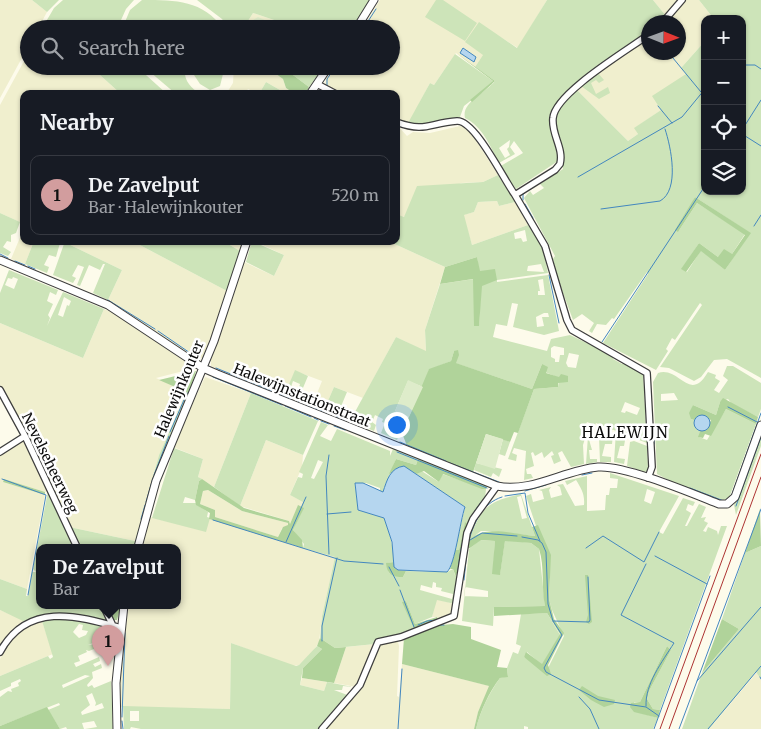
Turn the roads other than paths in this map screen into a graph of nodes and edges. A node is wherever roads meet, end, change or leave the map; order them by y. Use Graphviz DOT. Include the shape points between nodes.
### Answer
graph roads {
  1 [pos="374,0"];
  2 [pos="682,0"];
  3 [pos="670,15"];
  4 [pos="362,20"];
  5 [pos="641,40"];
  6 [pos="323,75"];
  7 [pos="317,84"];
  8 [pos="313,90"];
  9 [pos="328,90"];
  10 [pos="400,123"];
  11 [pos="515,195"];
  12 [pos="246,245"];
  13 [pos="0,260"];
  14 [pos="203,368"];
  15 [pos="0,390"];
  16 [pos="761,425"];
  17 [pos="25,436"];
  18 [pos="0,452"];
  19 [pos="648,478"];
  20 [pos="497,486"];
  21 [pos="76,544"];
  22 [pos="139,544"];
  23 [pos="105,609"];
  24 [pos="123,609"];
  25 [pos="113,626"];
  26 [pos="121,628"];
  27 [pos="0,652"];
  28 [pos="118,729"];
  29 [pos="322,729"];
  1 -- 4 [label="street"];
  2 -- 3 [label="street"];
  5 -- 11 [label="street" via="595,70 556,109 553,127 560,164"];
  6 -- 7 [label="street"];
  7 -- 8 [label="street"];
  7 -- 9 [label="street"];
  10 -- 11 [label="street" via="418,128 465,122"];
  11 -- 19 [label="street" via="545,246 572,330 647,373 652,467"];
  12 -- 14 [label="street, Halewijnkouter"];
  13 -- 14 [label="street, Halewijnstationstraat" via="108,305"];
  14 -- 20 [label="street, Halewijnstationstraat"];
  14 -- 22 [label="street, Halewijnkouter" via="166,454"];
  15 -- 17 [label="street, Nevelseheerweg"];
  16 -- 19 [label="street, Halewijnstationstraat" via="730,503 719,504"];
  17 -- 18 [label="street"];
  17 -- 21 [label="street, Nevelseheerweg"];
  19 -- 20 [label="street, Halewijnstationstraat" via="601,466 520,487"];
  20 -- 29 [label="street" via="467,533 454,616 401,637 378,642 360,685"];
  23 -- 25 [label="street"];
  24 -- 26 [label="street"];
  25 -- 26 [label="street"];
  25 -- 27 [label="street" via="76,616 50,616 20,627"];
  26 -- 28 [label="street" via="116,683"];
}
